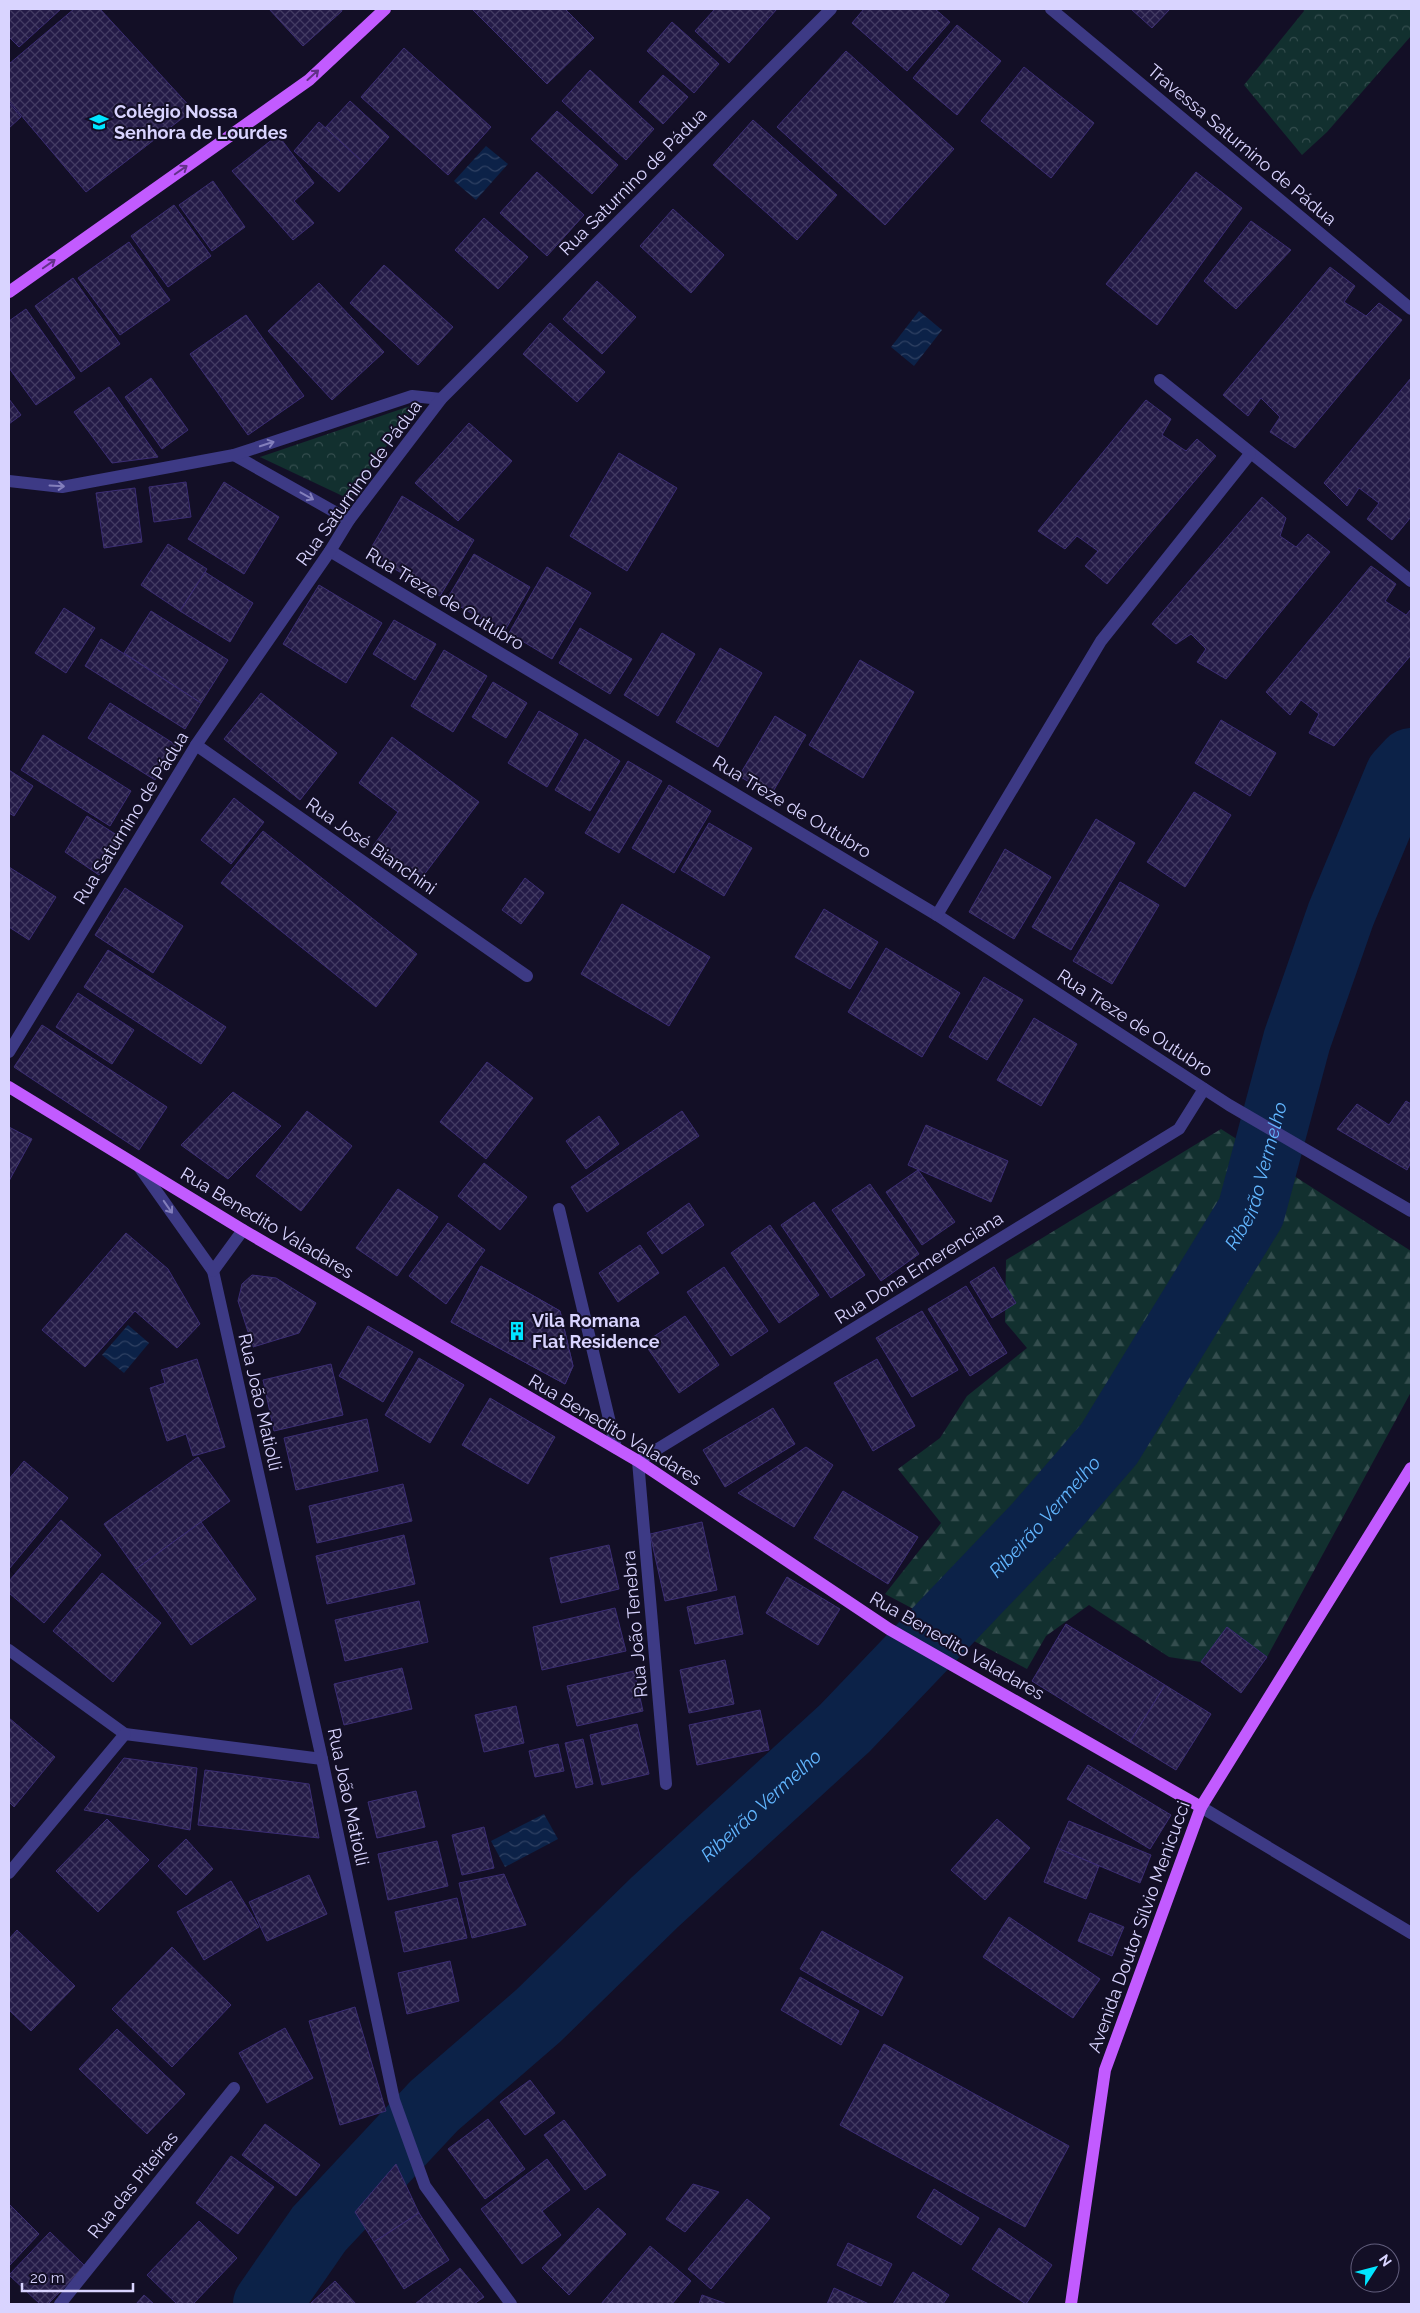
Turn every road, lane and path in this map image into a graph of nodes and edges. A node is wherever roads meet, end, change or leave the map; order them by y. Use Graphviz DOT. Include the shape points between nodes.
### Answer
graph roads {
  1 [pos="385,9"];
  2 [pos="830,9"];
  3 [pos="1051,9"];
  4 [pos="9,292"];
  5 [pos="1411,309"];
  6 [pos="1160,380"];
  7 [pos="441,399"];
  8 [pos="1250,454"];
  9 [pos="234,455"];
  10 [pos="9,481"];
  11 [pos="349,520"];
  12 [pos="330,551"];
  13 [pos="1411,581"];
  14 [pos="196,746"];
  15 [pos="937,915"];
  16 [pos="527,976"];
  17 [pos="9,1052"];
  18 [pos="9,1087"];
  19 [pos="1204,1089"];
  20 [pos="140,1168"];
  21 [pos="559,1209"];
  22 [pos="1411,1211"];
  23 [pos="243,1230"];
  24 [pos="213,1271"];
  25 [pos="616,1448"];
  26 [pos="638,1461"];
  27 [pos="1411,1468"];
  28 [pos="9,1650"];
  29 [pos="125,1734"];
  30 [pos="322,1759"];
  31 [pos="666,1784"];
  32 [pos="1201,1807"];
  33 [pos="9,1873"];
  34 [pos="1411,1932"];
  35 [pos="234,2088"];
  36 [pos="60,2304"];
  37 [pos="511,2304"];
  38 [pos="1071,2304"];
  4 -- 1 [label="main road, one-way" via="308,80"];
  2 -- 7 [label="street, Rua Saturnino de Pádua"];
  3 -- 5 [label="street, Travessa Saturnino de Pádua"];
  6 -- 8 [label="street"];
  9 -- 7 [label="street, one-way" via="412,396"];
  7 -- 11 [label="street, Rua Saturnino de Pádua"];
  8 -- 13 [label="street"];
  8 -- 15 [label="street" via="1101,641"];
  10 -- 9 [label="street, one-way" via="62,487"];
  9 -- 11 [label="street, one-way"];
  11 -- 12 [label="street, Rua Saturnino de Pádua"];
  12 -- 14 [label="street, Rua Saturnino de Pádua"];
  12 -- 15 [label="street, Rua Treze de Outubro"];
  14 -- 16 [label="street, Rua José Bianchini"];
  14 -- 17 [label="street, Rua Saturnino de Pádua"];
  15 -- 19 [label="street, Rua Treze de Outubro"];
  18 -- 20 [label="main road, Rua Benedito Valadares"];
  19 -- 22 [label="street, Rua Treze de Outubro"];
  19 -- 26 [label="street, Rua Dona Emerenciana" via="1179,1129"];
  20 -- 23 [label="main road, Rua Benedito Valadares"];
  20 -- 24 [label="street, Rua João Matiolli, one-way"];
  21 -- 25 [label="street"];
  23 -- 24 [label="street"];
  23 -- 25 [label="main road, Rua Benedito Valadares"];
  24 -- 30 [label="street, Rua João Matiolli"];
  25 -- 26 [label="main road, Rua Benedito Valadares"];
  26 -- 31 [label="street, Rua João Tenebra"];
  26 -- 32 [label="main road, Rua Benedito Valadares" via="889,1629"];
  27 -- 32 [label="main road, Avenida Doutor Sílvio Menicucci"];
  28 -- 29 [label="street"];
  29 -- 30 [label="street"];
  29 -- 33 [label="street"];
  30 -- 37 [label="street, Rua João Matiolli" via="394,2100 424,2186"];
  32 -- 34 [label="street"];
  32 -- 38 [label="main road, Avenida Doutor Sílvio Menicucci" via="1105,2070"];
  35 -- 36 [label="street, Rua das Piteiras"];
}
